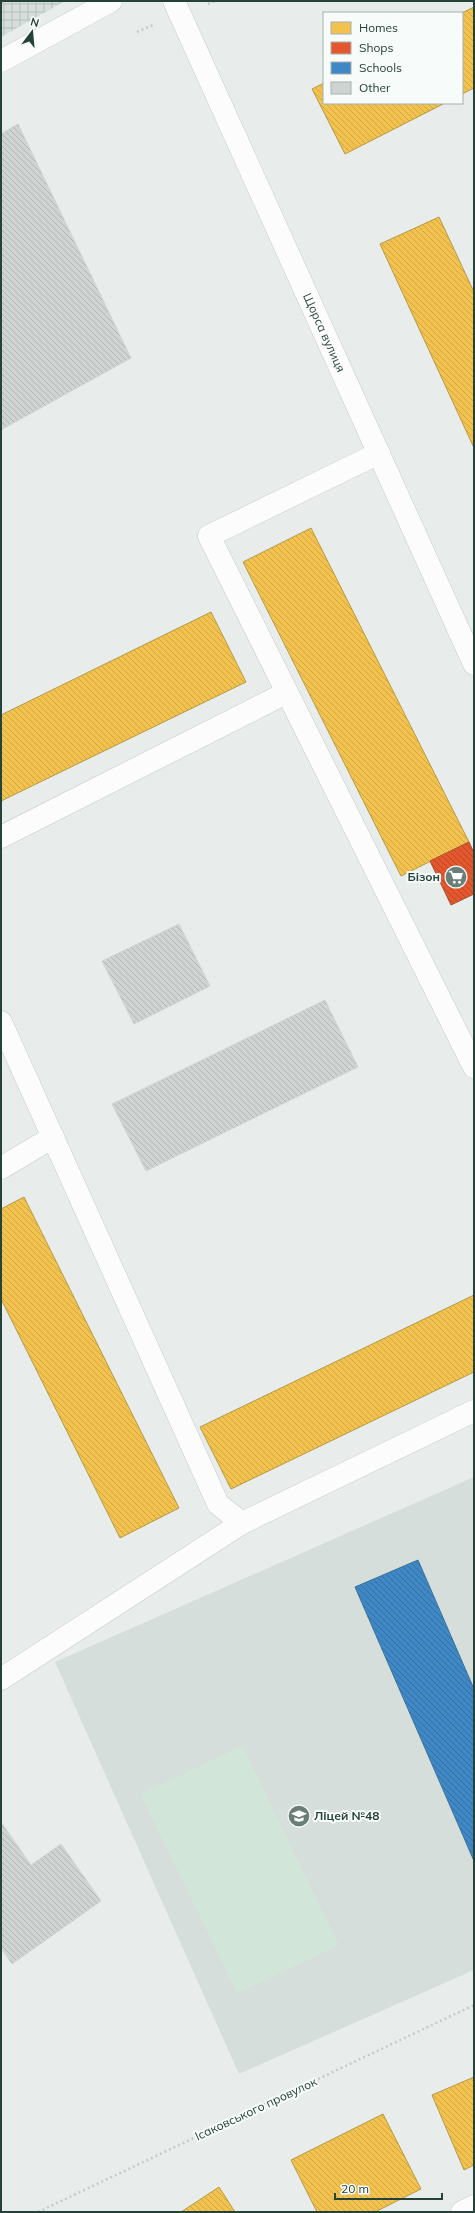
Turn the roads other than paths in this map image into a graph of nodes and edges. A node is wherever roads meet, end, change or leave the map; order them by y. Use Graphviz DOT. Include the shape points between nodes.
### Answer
graph roads {
  1 [pos="111,1"];
  2 [pos="174,1"];
  3 [pos="1,61"];
  4 [pos="379,454"];
  5 [pos="474,664"];
  6 [pos="286,694"];
  7 [pos="1,837"];
  8 [pos="1,1022"];
  9 [pos="474,1068"];
  10 [pos="53,1137"];
  11 [pos="1,1168"];
  12 [pos="474,1411"];
  13 [pos="242,1523"];
  14 [pos="1,1679"];
  15 [pos="474,2206"];
  16 [pos="462,2212"];
  1 -- 3 [label="street"];
  2 -- 4 [label="street, Щорса вулиця"];
  4 -- 5 [label="street, Щорса вулиця"];
  4 -- 6 [label="street" via="209,536"];
  6 -- 7 [label="street"];
  6 -- 9 [label="street"];
  8 -- 10 [label="street"];
  10 -- 11 [label="street"];
  10 -- 13 [label="street" via="218,1504"];
  12 -- 13 [label="street"];
  13 -- 14 [label="street"];
  15 -- 16 [label="street"];
}
